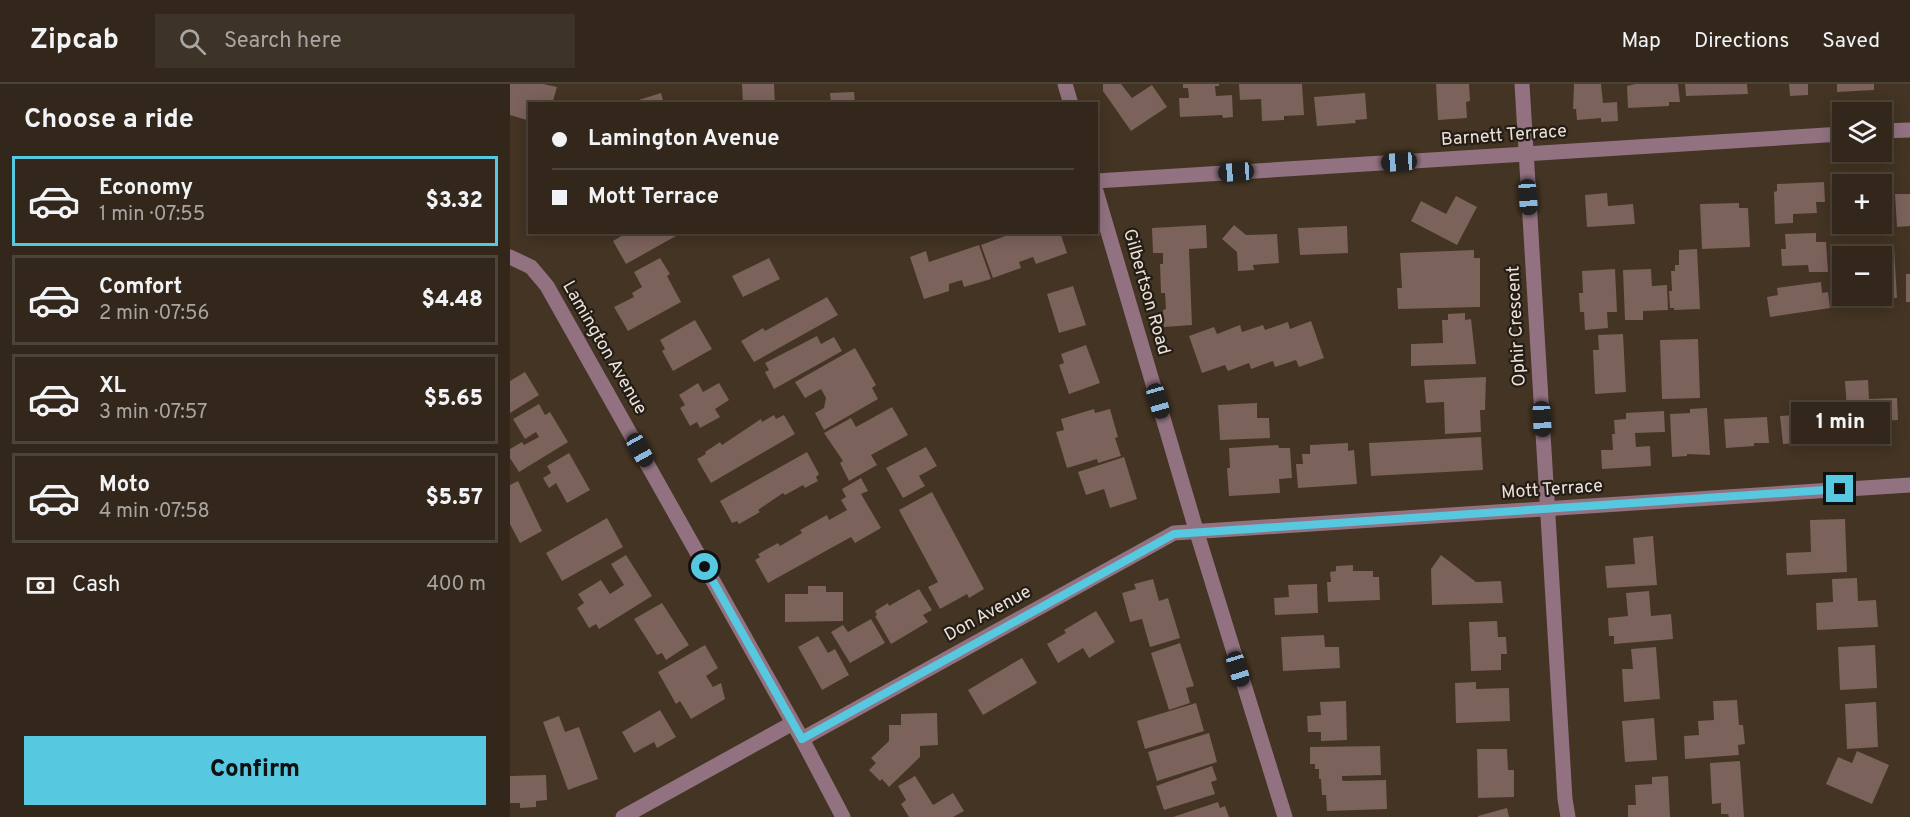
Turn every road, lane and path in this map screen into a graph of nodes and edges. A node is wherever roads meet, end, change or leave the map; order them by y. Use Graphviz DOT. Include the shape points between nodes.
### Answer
graph roads {
  1 [pos="1065,84"];
  2 [pos="1522,84"];
  3 [pos="1070,102"];
  4 [pos="1910,130"];
  5 [pos="1892,131"];
  6 [pos="1832,135"];
  7 [pos="1526,154"];
  8 [pos="1098,181"];
  9 [pos="1098,198"];
  10 [pos="510,257"];
  11 [pos="1910,485"];
  12 [pos="1547,510"];
  13 [pos="1197,533"];
  14 [pos="793,723"];
  15 [pos="802,739"];
  16 [pos="623,817"];
  17 [pos="843,817"];
  18 [pos="1285,817"];
  19 [pos="1568,817"];
  1 -- 3 [label="street"];
  2 -- 7 [label="street, Ophir Crescent"];
  4 -- 5 [label="street"];
  6 -- 7 [label="street, Barnett Terrace"];
  7 -- 8 [label="street, Barnett Terrace"];
  7 -- 12 [label="street, Ophir Crescent"];
  9 -- 13 [label="street, Gilbertson Road"];
  10 -- 14 [label="street, Lamington Avenue" via="531,267 547,286"];
  11 -- 12 [label="street, Mott Terrace"];
  12 -- 13 [label="street, Mott Terrace"];
  12 -- 19 [label="street, Ophir Crescent"];
  13 -- 15 [label="street, Don Avenue" via="1174,534"];
  13 -- 18 [label="street, Gilbertson Road"];
  14 -- 15 [label="street, Lamington Avenue"];
  14 -- 16 [label="street"];
  15 -- 17 [label="street, Lamington Avenue"];
}
